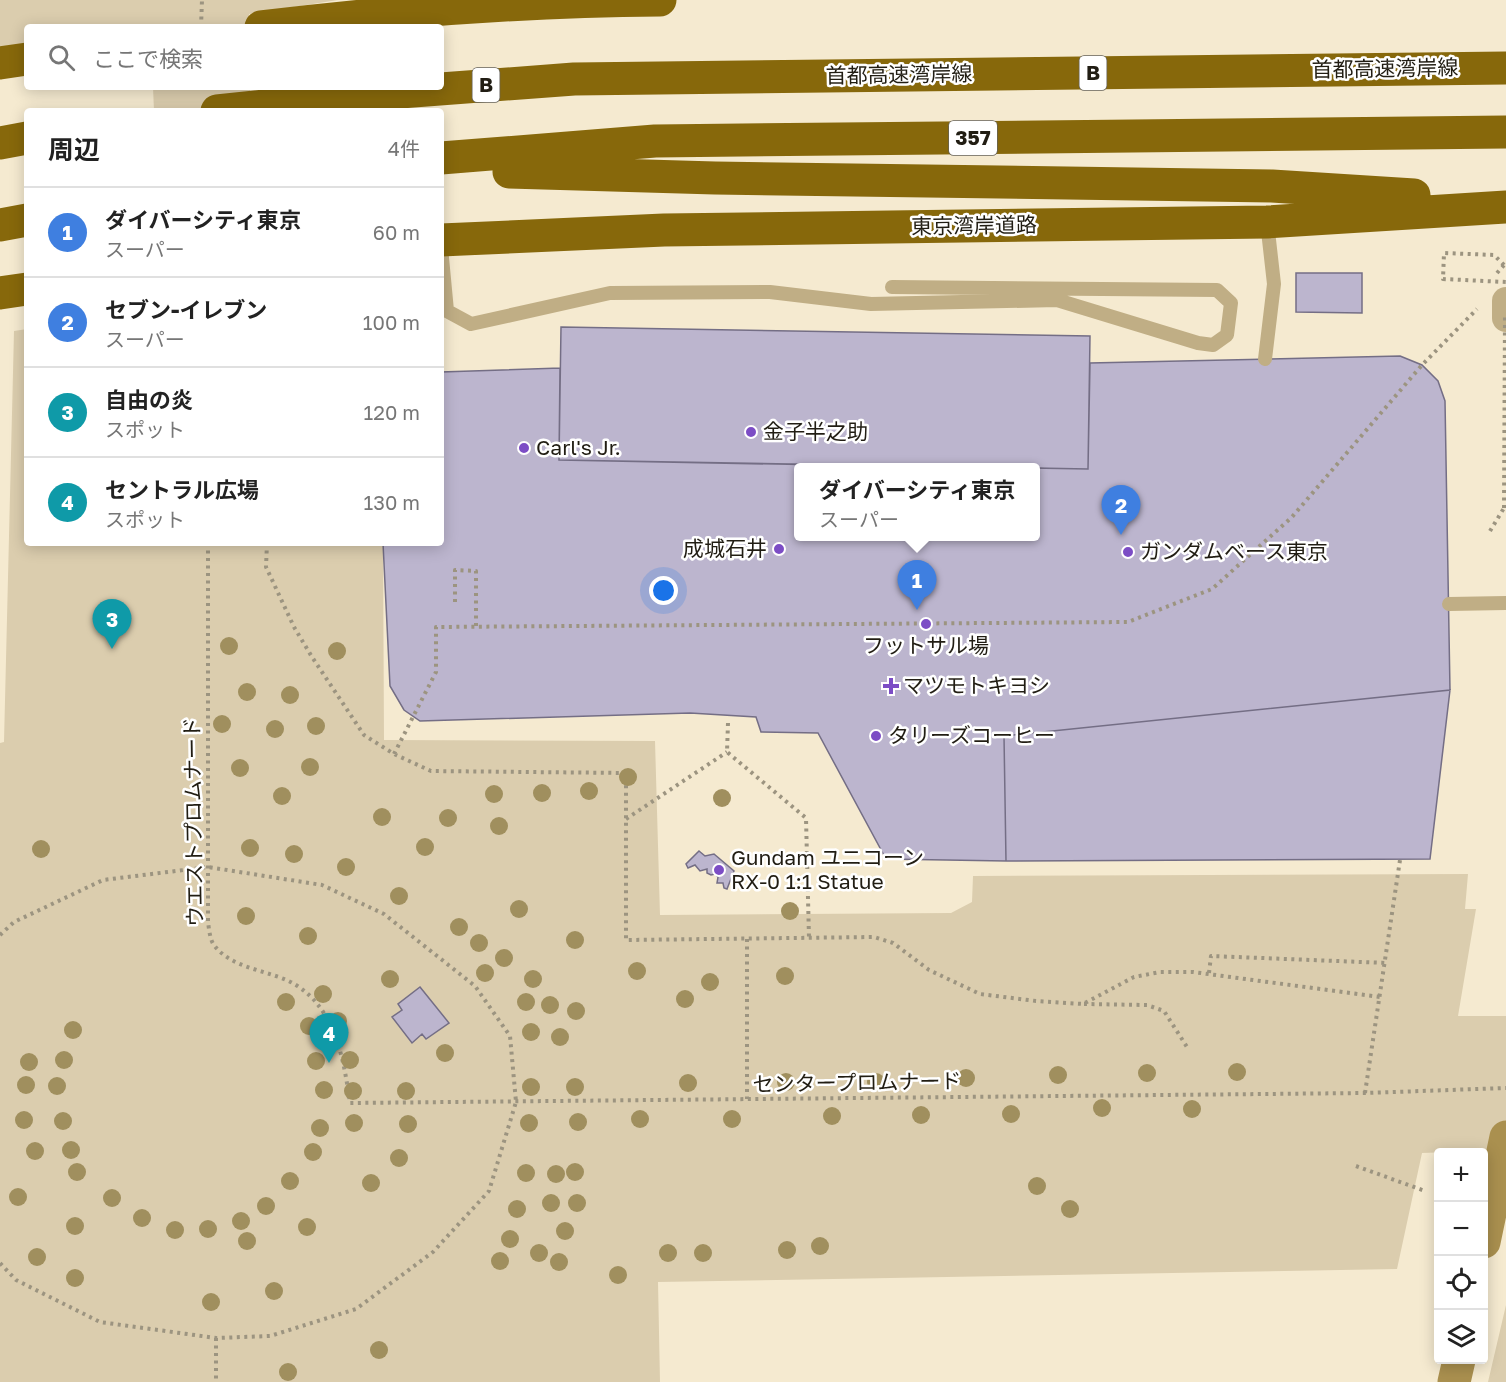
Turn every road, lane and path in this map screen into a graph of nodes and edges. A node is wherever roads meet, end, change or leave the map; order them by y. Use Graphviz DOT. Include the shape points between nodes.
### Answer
graph roads {
  1 [pos="201,0"];
  2 [pos="660,0"];
  3 [pos="201,24"];
  4 [pos="286,24"];
  5 [pos="24,59"];
  6 [pos="0,63"];
  7 [pos="1506,68"];
  8 [pos="439,90"];
  9 [pos="444,90"];
  10 [pos="242,108"];
  11 [pos="1506,132"];
  12 [pos="24,139"];
  13 [pos="0,143"];
  14 [pos="444,158"];
  15 [pos="444,173"];
  16 [pos="1506,201"];
  17 [pos="1506,207"];
  18 [pos="24,221"];
  19 [pos="1267,222"];
  20 [pos="0,225"];
  21 [pos="444,240"];
  22 [pos="24,243"];
  23 [pos="0,244"];
  24 [pos="1504,265"];
  25 [pos="444,278"];
  26 [pos="1506,282"];
  27 [pos="892,287"];
  28 [pos="24,289"];
  29 [pos="0,293"];
  30 [pos="1506,312"];
  31 [pos="1470,313"];
  32 [pos="1265,359"];
  33 [pos="1490,531"];
  34 [pos="208,546"];
  35 [pos="267,546"];
  36 [pos="455,602"];
  37 [pos="1506,603"];
  38 [pos="1449,604"];
  39 [pos="476,626"];
  40 [pos="728,723"];
  41 [pos="728,752"];
  42 [pos="394,754"];
  43 [pos="626,819"];
  44 [pos="1400,860"];
  45 [pos="207,867"];
  46 [pos="0,935"];
  47 [pos="808,938"];
  48 [pos="747,939"];
  49 [pos="1387,963"];
  50 [pos="1209,973"];
  51 [pos="1380,997"];
  52 [pos="1083,1004"];
  53 [pos="1186,1047"];
  54 [pos="1506,1088"];
  55 [pos="1365,1093"];
  56 [pos="747,1099"];
  57 [pos="516,1102"];
  58 [pos="350,1104"];
  59 [pos="1506,1137"];
  60 [pos="1356,1166"];
  61 [pos="1425,1191"];
  62 [pos="1488,1223"];
  63 [pos="0,1263"];
  64 [pos="216,1338"];
  65 [pos="1458,1364"];
  66 [pos="216,1382"];
  67 [pos="1454,1382"];
  1 -- 3 [label="path, bridge"];
  2 -- 4 [label="highway" via="377,13"];
  5 -- 6 [label="highway"];
  7 -- 9 [label="highway, 首都高速湾岸線 / B" via="574,79"];
  8 -- 10 [label="highway, 首都高速湾岸線 / B"];
  11 -- 14 [label="highway, 357" via="655,141"];
  12 -- 13 [label="highway"];
  15 -- 16 [label="highway, 357" via="1272,186"];
  17 -- 19 [label="highway, 東京湾岸道路"];
  18 -- 20 [label="highway"];
  19 -- 21 [label="highway, 東京湾岸道路" via="664,230"];
  19 -- 32 [label="lane" via="1274,284"];
  22 -- 23 [label="highway"];
  24 -- 26 [label="path, bridge" via="1494,255 1444,253 1443,279"];
  25 -- 27 [label="lane" via="447,311 471,324 610,293 770,292 871,304 1057,300 1213,345 1227,335 1230,320 1231,303 1217,290"];
  28 -- 29 [label="highway"];
  30 -- 33 [label="path, bridge" via="1504,508"];
  31 -- 39 [label="path" via="1292,517 1212,590 1128,622"];
  34 -- 45 [label="path, ウエストプロムナード"];
  35 -- 42 [label="path" via="266,567 312,657 364,735"];
  36 -- 39 [label="path" via="455,570 476,571"];
  37 -- 38 [label="lane"];
  39 -- 42 [label="path" via="436,627 436,672"];
  40 -- 41 [label="path"];
  41 -- 43 [label="path"];
  41 -- 47 [label="path" via="807,818"];
  42 -- 43 [label="path" via="431,771 626,772"];
  43 -- 48 [label="path" via="626,940"];
  44 -- 49 [label="path"];
  45 -- 46 [label="path" via="103,880 14,922"];
  45 -- 57 [label="path" via="322,885 384,914 429,946 476,986 510,1036"];
  45 -- 58 [label="path, ウエストプロムナード" via="208,922 213,944 232,959 297,986 324,1012 343,1055"];
  47 -- 48 [label="path"];
  47 -- 52 [label="path" via="874,937 893,943 929,970 980,994"];
  48 -- 56 [label="path"];
  49 -- 50 [label="path" via="1211,956"];
  49 -- 51 [label="path"];
  50 -- 51 [label="path"];
  50 -- 52 [label="path" via="1160,972 1134,977"];
  51 -- 55 [label="path"];
  52 -- 53 [label="path" via="1147,1005 1164,1011"];
  54 -- 55 [label="path, センタープロムナード"];
  55 -- 56 [label="path, センタープロムナード"];
  56 -- 57 [label="path, センタープロムナード"];
  57 -- 58 [label="path, センタープロムナード"];
  57 -- 64 [label="path" via="489,1191 433,1252 356,1309 270,1336"];
  59 -- 62 [label="street"];
  60 -- 61 [label="path"];
  63 -- 64 [label="path" via="16,1280 100,1322"];
  64 -- 66 [label="path"];
  65 -- 67 [label="street"];
}
